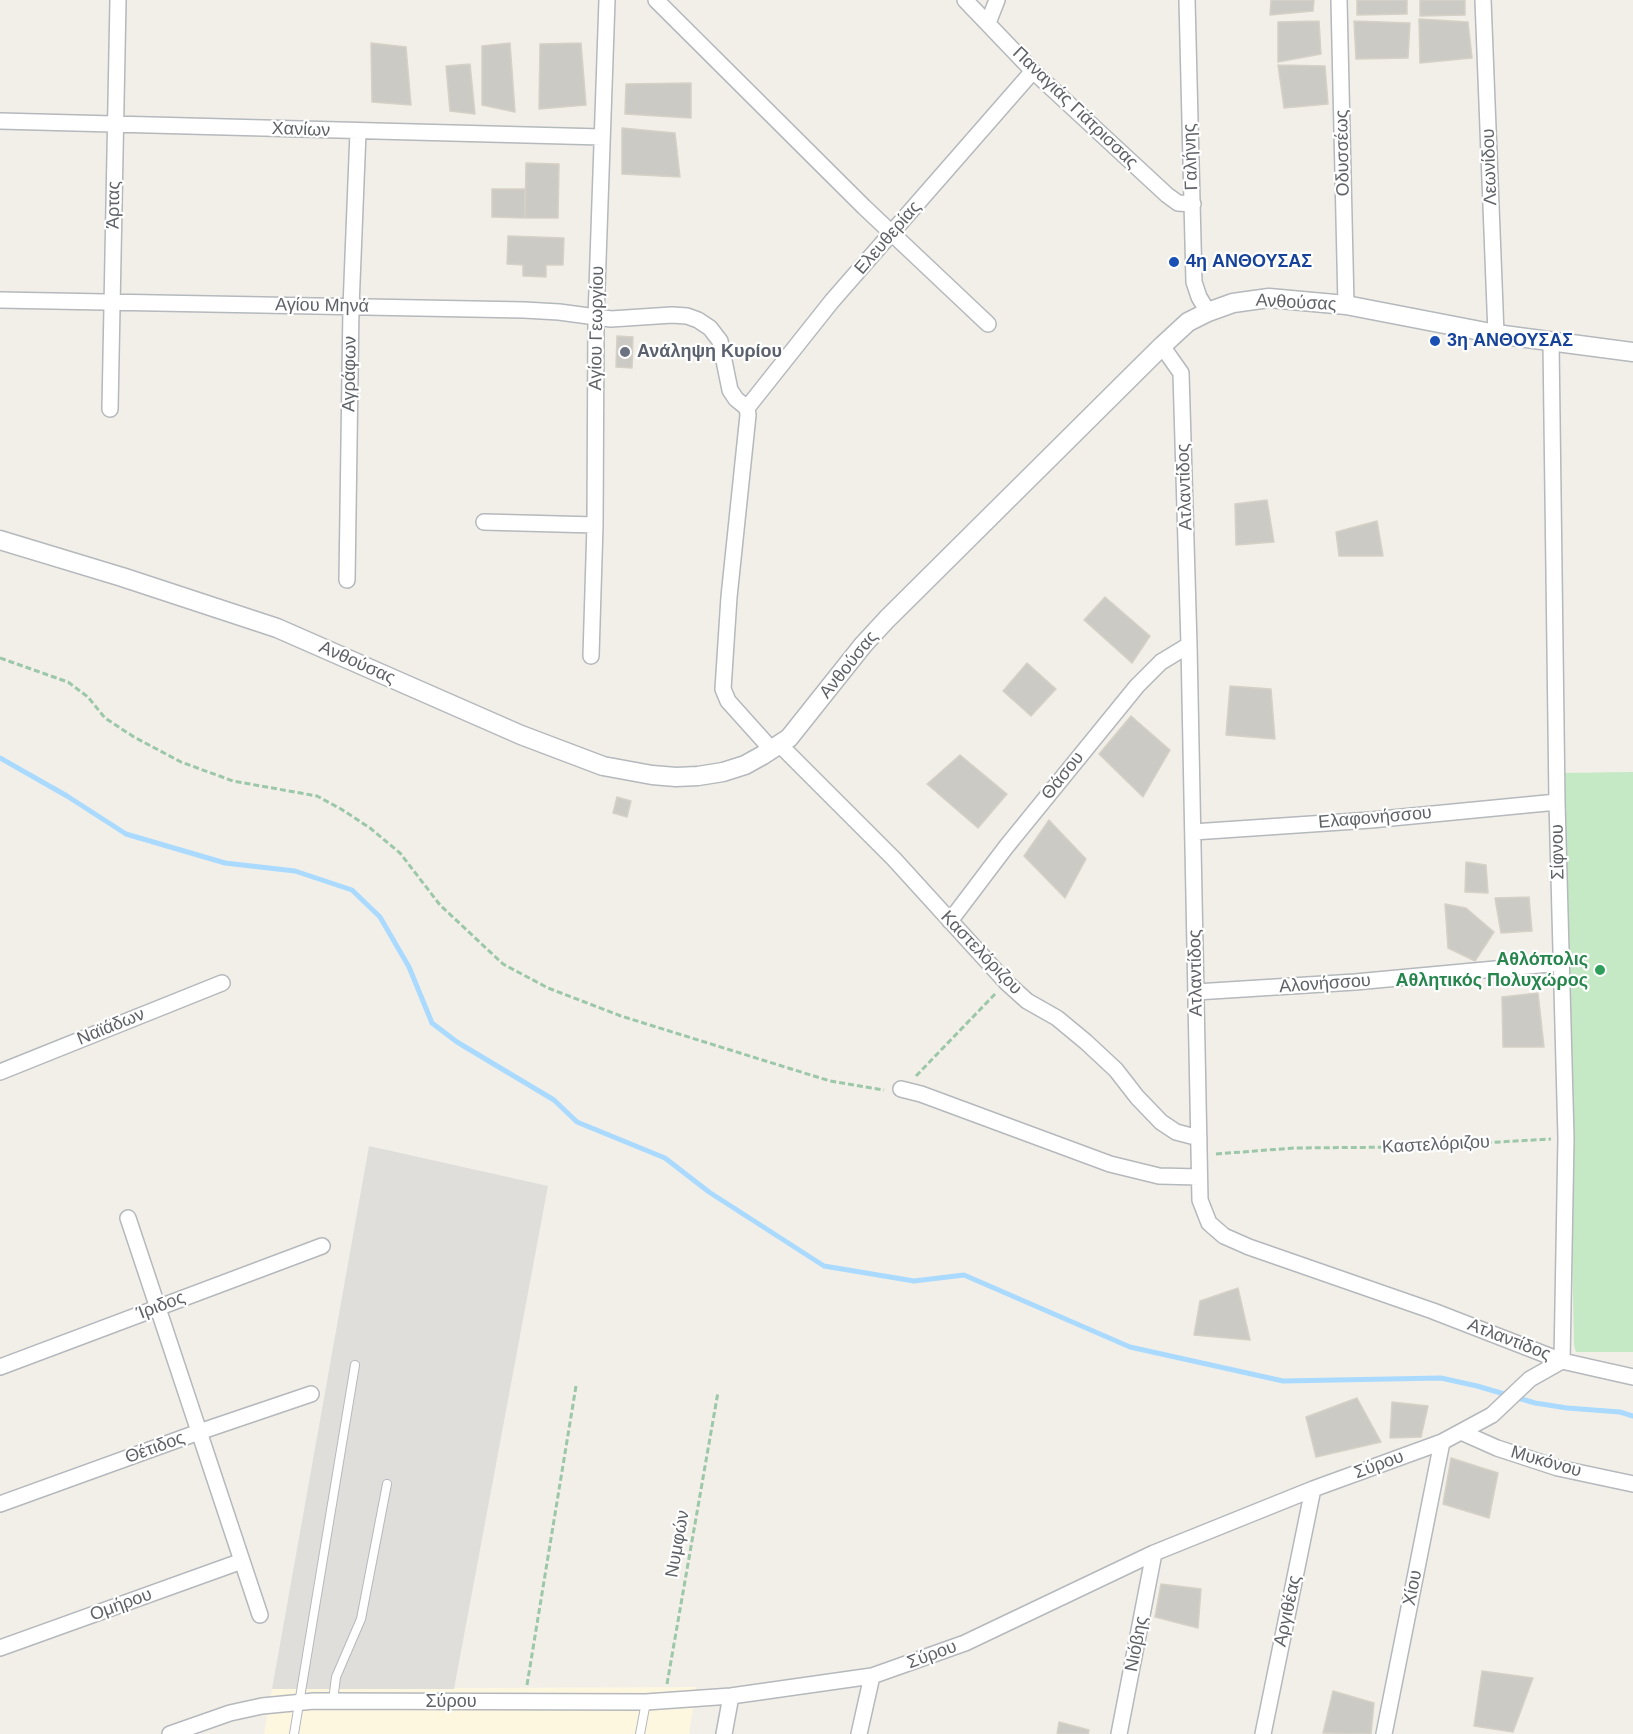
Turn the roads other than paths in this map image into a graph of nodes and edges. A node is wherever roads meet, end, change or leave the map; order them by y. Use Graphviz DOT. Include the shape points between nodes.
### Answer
graph roads {
  1 [pos="118,0"];
  2 [pos="607,0"];
  3 [pos="656,0"];
  4 [pos="965,0"];
  5 [pos="997,0"];
  6 [pos="1187,0"];
  7 [pos="1339,0"];
  8 [pos="1483,0"];
  9 [pos="988,22"];
  10 [pos="1033,72"];
  11 [pos="0,121"];
  12 [pos="116,123"];
  13 [pos="358,132"];
  14 [pos="602,136"];
  15 [pos="1193,204"];
  16 [pos="892,234"];
  17 [pos="0,300"];
  18 [pos="112,303"];
  19 [pos="1346,305"];
  20 [pos="351,307"];
  21 [pos="1208,312"];
  22 [pos="596,318"];
  23 [pos="988,324"];
  24 [pos="1496,334"];
  25 [pos="1551,342"];
  26 [pos="1162,346"];
  27 [pos="1633,352"];
  28 [pos="747,408"];
  29 [pos="110,409"];
  30 [pos="484,522"];
  31 [pos="595,525"];
  32 [pos="0,540"];
  33 [pos="346,580"];
  34 [pos="1190,645"];
  35 [pos="591,656"];
  36 [pos="776,747"];
  37 [pos="1557,802"];
  38 [pos="1193,832"];
  39 [pos="950,921"];
  40 [pos="1560,963"];
  41 [pos="222,982"];
  42 [pos="1196,992"];
  43 [pos="0,1072"];
  44 [pos="901,1089"];
  45 [pos="1199,1138"];
  46 [pos="1199,1177"];
  47 [pos="128,1218"];
  48 [pos="322,1246"];
  49 [pos="158,1308"];
  50 [pos="1562,1361"];
  51 [pos="354,1365"];
  52 [pos="0,1367"];
  53 [pos="1633,1377"];
  54 [pos="311,1394"];
  55 [pos="199,1432"];
  56 [pos="1461,1432"];
  57 [pos="1442,1442"];
  58 [pos="387,1484"];
  59 [pos="1633,1484"];
  60 [pos="1313,1489"];
  61 [pos="0,1504"];
  62 [pos="1154,1553"];
  63 [pos="242,1561"];
  64 [pos="260,1615"];
  65 [pos="0,1648"];
  66 [pos="872,1676"];
  67 [pos="731,1696"];
  68 [pos="333,1701"];
  69 [pos="646,1702"];
  70 [pos="299,1703"];
  71 [pos="174,1733"];
  72 [pos="294,1734"];
  73 [pos="640,1734"];
  74 [pos="724,1734"];
  75 [pos="859,1734"];
  76 [pos="1119,1734"];
  77 [pos="1263,1734"];
  78 [pos="1383,1734"];
  1 -- 12 [label="street, Άρτας"];
  2 -- 14 [label="street, Αγίου Γεωργίου"];
  3 -- 16 [label="street"];
  4 -- 9 [label="street, Παναγιάς Γιάτρισσας"];
  5 -- 9 [label="street"];
  6 -- 15 [label="street, Γαλήνης"];
  7 -- 19 [label="street, Οδυσσέως"];
  8 -- 24 [label="street, Λεωνίδου"];
  9 -- 10 [label="street, Παναγιάς Γιάτρισσας"];
  10 -- 15 [label="street, Παναγιάς Γιάτρισσας" via="1167,195 1178,203"];
  10 -- 16 [label="street, Ελευθερίας"];
  11 -- 12 [label="street, Χανίων"];
  12 -- 13 [label="street, Χανίων"];
  12 -- 18 [label="street, Άρτας"];
  13 -- 14 [label="street, Χανίων"];
  13 -- 20 [label="street, Αγράφων"];
  14 -- 22 [label="street, Αγίου Γεωργίου"];
  15 -- 21 [label="street, Γαλήνης" via="1194,282"];
  16 -- 23 [label="street"];
  16 -- 28 [label="street, Ελευθερίας" via="832,301"];
  17 -- 18 [label="street, Αγίου Μηνά"];
  18 -- 20 [label="street, Αγίου Μηνά"];
  18 -- 29 [label="street, Άρτας"];
  19 -- 21 [label="street, Ανθούσας" via="1269,298 1233,303"];
  19 -- 24 [label="street, Ανθούσας"];
  20 -- 22 [label="street, Αγίου Μηνά" via="547,311"];
  20 -- 33 [label="street, Αγράφων"];
  21 -- 26 [label="street, Ανθούσας" via="1188,322"];
  22 -- 28 [label="street, Αγίου Μηνά" via="672,315 698,320 718,338 730,390"];
  22 -- 31 [label="street, Αγίου Γεωργίου"];
  24 -- 25 [label="street, Ανθούσας"];
  25 -- 27 [label="street, Ανθούσας"];
  25 -- 37 [label="street, Σίφνου"];
  26 -- 34 [label="street, Ατλαντίδος" via="1181,373"];
  26 -- 36 [label="street, Ανθούσας" via="887,619 798,727"];
  28 -- 36 [label="street, Καστελόριζου" via="723,689 728,701"];
  30 -- 31 [label="street"];
  31 -- 35 [label="street, Αγίου Γεωργίου"];
  32 -- 36 [label="street, Ανθούσας" via="277,628 521,735 603,765 652,775 698,776 745,765"];
  34 -- 38 [label="street, Ατλαντίδος"];
  34 -- 39 [label="street, Θάσου" via="1161,662 1137,686 1005,847"];
  36 -- 39 [label="street, Καστελόριζου" via="894,859"];
  37 -- 38 [label="street, Ελαφονήσσου"];
  37 -- 40 [label="street, Σίφνου"];
  38 -- 42 [label="street, Ατλαντίδος"];
  39 -- 45 [label="street, Καστελόριζου" via="1027,1001 1057,1018 1116,1070 1161,1122 1176,1132"];
  40 -- 42 [label="street, Αλονήσσου"];
  40 -- 50 [label="street, Σίφνου" via="1566,1138"];
  41 -- 43 [label="street, Ναϊάδων"];
  42 -- 45 [label="street, Ατλαντίδος"];
  44 -- 46 [label="street" via="1110,1164 1159,1176"];
  45 -- 46 [label="street, Ατλαντίδος"];
  46 -- 50 [label="street, Ατλαντίδος" via="1200,1200 1209,1222 1224,1236"];
  47 -- 49 [label="street"];
  48 -- 49 [label="street, Ίριδος"];
  49 -- 52 [label="street, Ίριδος"];
  49 -- 55 [label="street"];
  50 -- 53 [label="street"];
  50 -- 56 [label="street, Σύρου" via="1530,1379 1492,1415"];
  51 -- 70 [label="lane"];
  54 -- 55 [label="street, Θέτιδος"];
  55 -- 61 [label="street, Θέτιδος"];
  55 -- 63 [label="street"];
  56 -- 57 [label="street, Σύρου"];
  56 -- 59 [label="street, Μυκόνου" via="1558,1468"];
  57 -- 60 [label="street, Σύρου"];
  57 -- 78 [label="street, Χίου"];
  58 -- 68 [label="lane" via="361,1619 336,1677"];
  60 -- 62 [label="street, Σύρου"];
  60 -- 77 [label="street, Αργιθέας"];
  62 -- 66 [label="street, Σύρου" via="965,1643"];
  62 -- 76 [label="street, Νιόβης"];
  63 -- 64 [label="street"];
  63 -- 65 [label="street, Ομήρου"];
  66 -- 67 [label="street, Σύρου"];
  66 -- 75 [label="street"];
  67 -- 69 [label="street, Σύρου"];
  67 -- 74 [label="street"];
  68 -- 69 [label="street, Σύρου"];
  68 -- 70 [label="street, Σύρου"];
  69 -- 73 [label="lane"];
  70 -- 71 [label="street, Σύρου" via="230,1713"];
  70 -- 72 [label="lane"];
}
